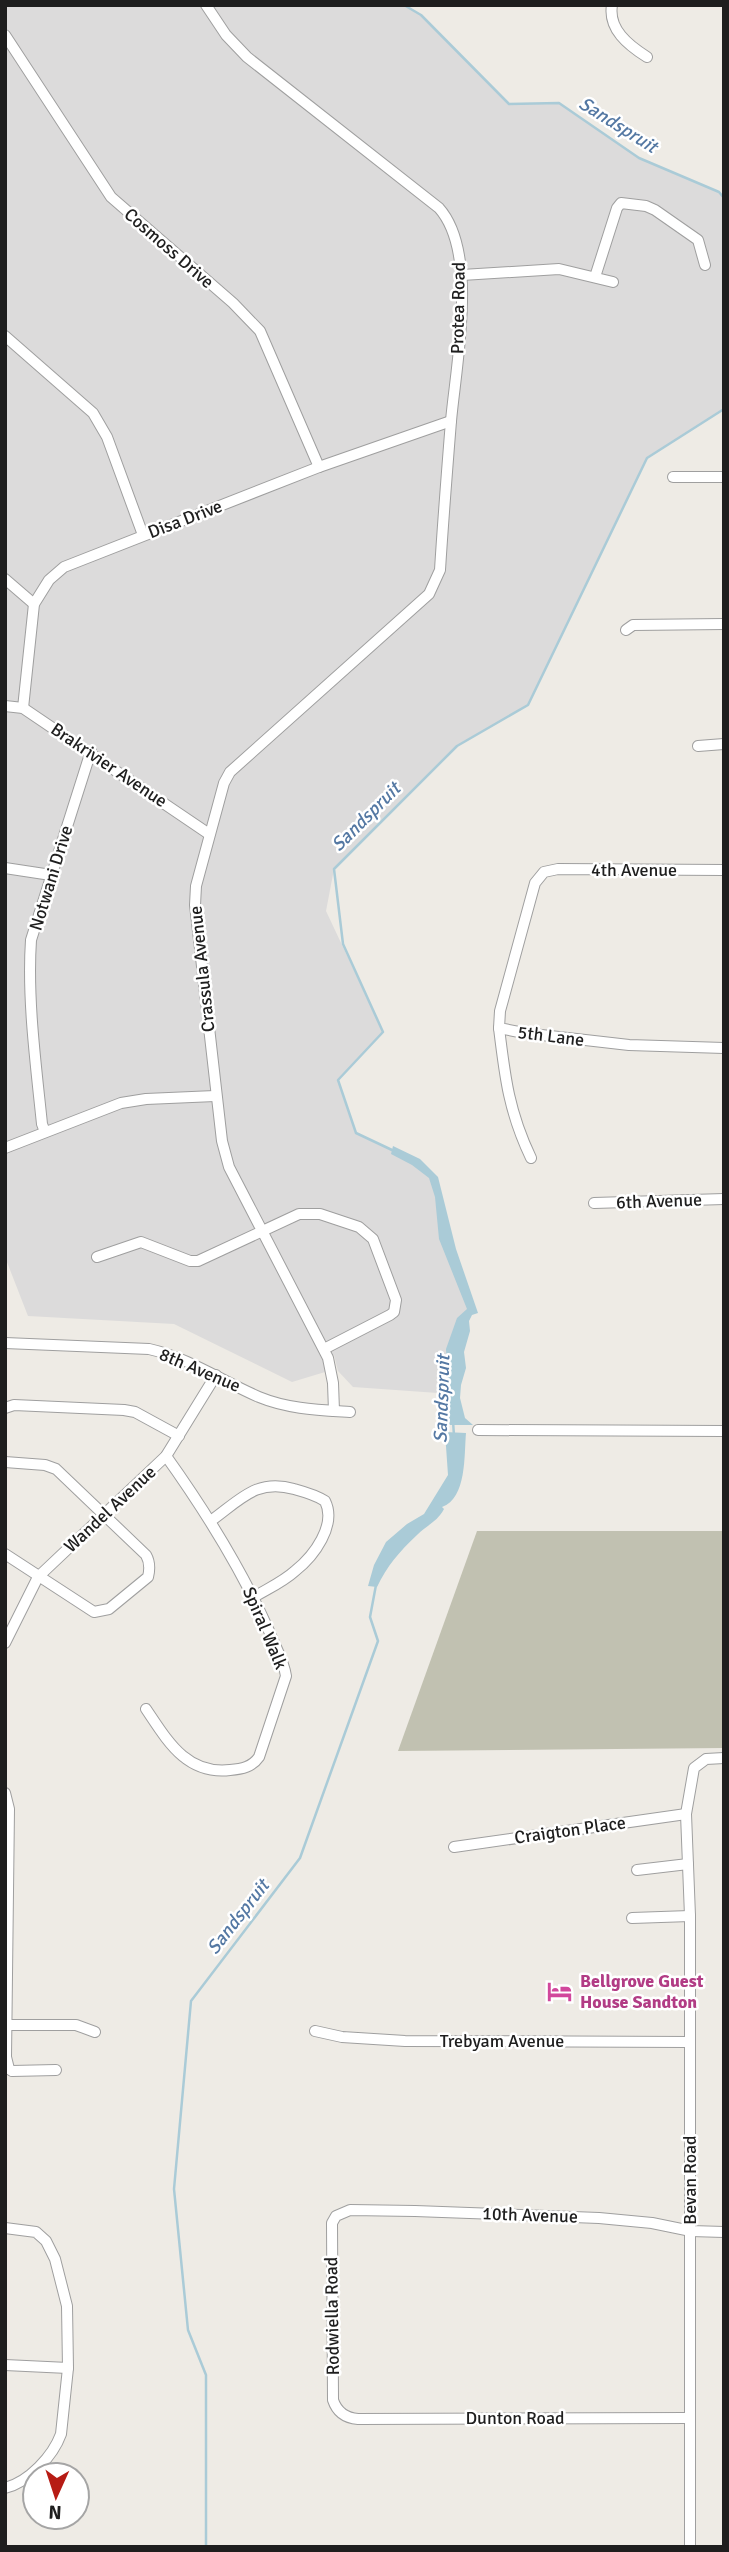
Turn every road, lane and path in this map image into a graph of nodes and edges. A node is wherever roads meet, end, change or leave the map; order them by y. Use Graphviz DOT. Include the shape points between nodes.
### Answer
graph roads {
  1 [pos="206,5"];
  2 [pos="612,5"];
  3 [pos="5,35"];
  4 [pos="647,57"];
  5 [pos="705,265"];
  6 [pos="462,275"];
  7 [pos="595,276"];
  8 [pos="613,282"];
  9 [pos="5,336"];
  10 [pos="451,421"];
  11 [pos="319,467"];
  12 [pos="673,477"];
  13 [pos="724,477"];
  14 [pos="143,535"];
  15 [pos="5,579"];
  16 [pos="429,594"];
  17 [pos="34,604"];
  18 [pos="724,624"];
  19 [pos="626,630"];
  20 [pos="5,706"];
  21 [pos="23,708"];
  22 [pos="724,744"];
  23 [pos="698,746"];
  24 [pos="91,751"];
  25 [pos="209,834"];
  26 [pos="5,869"];
  27 [pos="724,870"];
  28 [pos="544,872"];
  29 [pos="51,875"];
  30 [pos="499,1028"];
  31 [pos="724,1048"];
  32 [pos="215,1096"];
  33 [pos="45,1132"];
  34 [pos="5,1148"];
  35 [pos="531,1158"];
  36 [pos="724,1199"];
  37 [pos="594,1203"];
  38 [pos="261,1231"];
  39 [pos="97,1257"];
  40 [pos="5,1343"];
  41 [pos="324,1349"];
  42 [pos="216,1375"];
  43 [pos="5,1408"];
  44 [pos="334,1411"];
  45 [pos="350,1412"];
  46 [pos="478,1430"];
  47 [pos="724,1431"];
  48 [pos="179,1436"];
  49 [pos="166,1456"];
  50 [pos="5,1462"];
  51 [pos="103,1514"];
  52 [pos="212,1520"];
  53 [pos="5,1554"];
  54 [pos="38,1577"];
  55 [pos="254,1597"];
  56 [pos="5,1643"];
  57 [pos="146,1709"];
  58 [pos="724,1758"];
  59 [pos="5,1793"];
  60 [pos="686,1814"];
  61 [pos="454,1847"];
  62 [pos="688,1864"];
  63 [pos="637,1870"];
  64 [pos="690,1916"];
  65 [pos="632,1918"];
  66 [pos="7,2025"];
  67 [pos="315,2031"];
  68 [pos="95,2032"];
  69 [pos="690,2042"];
  70 [pos="6,2057"];
  71 [pos="56,2070"];
  72 [pos="336,2216"];
  73 [pos="5,2228"];
  74 [pos="691,2231"];
  75 [pos="724,2232"];
  76 [pos="5,2365"];
  77 [pos="68,2368"];
  78 [pos="341,2414"];
  79 [pos="690,2418"];
  80 [pos="5,2488"];
  81 [pos="690,2547"];
  1 -- 6 [label="street, Protea Road" via="247,57 439,208 453,225"];
  2 -- 4 [label="street" via="614,26"];
  3 -- 11 [label="street, Cosmoss Drive" via="111,197 260,331"];
  5 -- 7 [label="street" via="698,240 655,210 621,203"];
  6 -- 7 [label="street" via="559,269"];
  6 -- 10 [label="street, Protea Road"];
  7 -- 8 [label="street"];
  9 -- 14 [label="street" via="93,413 107,437"];
  10 -- 11 [label="street, Disa Drive"];
  10 -- 16 [label="street, Protea Road" via="440,570"];
  11 -- 14 [label="street, Disa Drive"];
  12 -- 13 [label="street"];
  14 -- 17 [label="street, Disa Drive" via="70,563 50,580"];
  15 -- 17 [label="street"];
  16 -- 25 [label="street, Crassula Avenue" via="230,772"];
  17 -- 21 [label="street"];
  18 -- 19 [label="street" via="634,625"];
  20 -- 21 [label="street, Brakrivier Avenue"];
  21 -- 24 [label="street, Brakrivier Avenue"];
  22 -- 23 [label="street"];
  24 -- 25 [label="street, Brakrivier Avenue"];
  24 -- 29 [label="street, Notwani Drive"];
  25 -- 32 [label="street, Crassula Avenue" via="195,898"];
  26 -- 29 [label="street"];
  27 -- 28 [label="street, 4th Avenue"];
  28 -- 30 [label="street, 5th Lane" via="536,883"];
  29 -- 33 [label="street, Notwani Drive" via="34,926 30,960"];
  30 -- 31 [label="street, 5th Lane" via="629,1045"];
  30 -- 35 [label="street" via="512,1112"];
  32 -- 33 [label="street" via="121,1103"];
  32 -- 38 [label="street, Crassula Avenue" via="229,1167"];
  33 -- 34 [label="street"];
  36 -- 37 [label="street, 6th Avenue"];
  38 -- 39 [label="street" via="198,1261 141,1242"];
  38 -- 41 [label="street, Crassula Avenue"];
  38 -- 41 [label="street" via="312,1213 359,1227 373,1239 396,1300 394,1312"];
  40 -- 42 [label="street, 8th Avenue" via="149,1349 169,1353"];
  41 -- 44 [label="street, Crassula Avenue"];
  42 -- 44 [label="street, 8th Avenue" via="293,1408"];
  42 -- 48 [label="street, Wandel Avenue"];
  43 -- 48 [label="street" via="124,1409"];
  44 -- 45 [label="street, 8th Avenue"];
  46 -- 47 [label="street"];
  48 -- 49 [label="street, Wandel Avenue"];
  49 -- 51 [label="street, Wandel Avenue"];
  49 -- 52 [label="street, Spiral Walk"];
  50 -- 51 [label="street" via="51,1466"];
  51 -- 54 [label="street, Wandel Avenue"];
  51 -- 54 [label="street" via="146,1555 148,1577 100,1612"];
  52 -- 55 [label="street, Spiral Walk"];
  52 -- 55 [label="street" via="264,1485 283,1485 325,1501 329,1513 325,1535 298,1569"];
  53 -- 54 [label="street"];
  54 -- 56 [label="street, Wandel Avenue"];
  55 -- 57 [label="street, Spiral Walk" via="286,1676 256,1762 224,1771 198,1766 176,1751"];
  58 -- 60 [label="street, Bevan Road" via="705,1759 694,1768"];
  59 -- 66 [label="street" via="9,1809"];
  60 -- 61 [label="street, Craigton Place"];
  60 -- 62 [label="street, Bevan Road"];
  62 -- 63 [label="street"];
  62 -- 64 [label="street, Bevan Road"];
  64 -- 65 [label="street"];
  64 -- 69 [label="street, Bevan Road"];
  66 -- 68 [label="street" via="76,2025"];
  66 -- 70 [label="street"];
  67 -- 69 [label="street, Trebyam Avenue" via="369,2040"];
  69 -- 74 [label="street, Bevan Road"];
  70 -- 71 [label="street" via="12,2071"];
  72 -- 74 [label="street, 10th Avenue" via="355,2210 538,2214 652,2222"];
  72 -- 78 [label="street, Rodwiella Road" via="331,2231 333,2400"];
  73 -- 77 [label="street" via="36,2232 55,2259 67,2306"];
  74 -- 75 [label="street, 10th Avenue"];
  74 -- 79 [label="street, Bevan Road"];
  76 -- 77 [label="street"];
  77 -- 80 [label="street" via="58,2444 30,2474"];
  78 -- 79 [label="street, Dunton Road" via="358,2419"];
  79 -- 81 [label="street, Bevan Road"];
}
